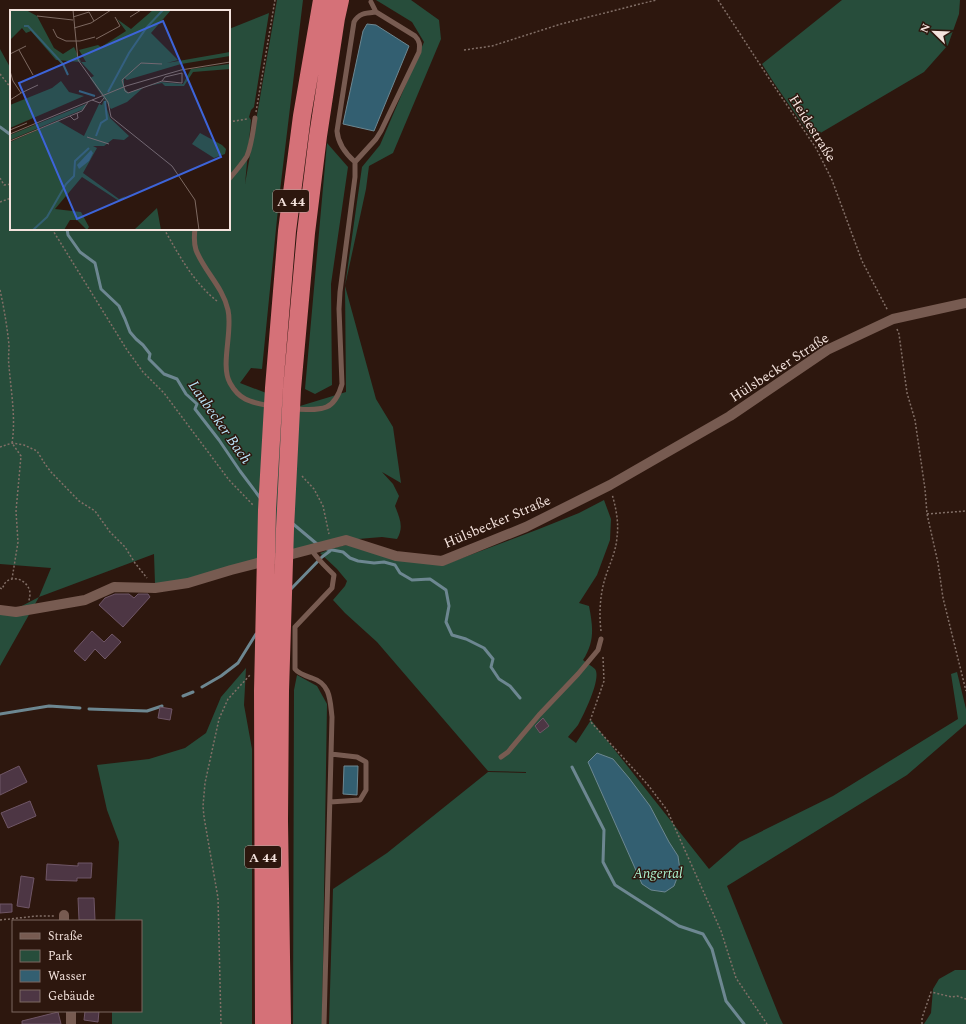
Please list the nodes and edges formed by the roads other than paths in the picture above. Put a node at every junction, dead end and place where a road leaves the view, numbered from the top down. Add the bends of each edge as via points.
1 (322, 0) edge
2 (340, 0) edge
3 (371, 2) dead end
4 (376, 12) junction
5 (255, 118) road end
6 (355, 162) junction
7 (230, 178) edge
8 (195, 230) edge
9 (966, 303) edge
10 (278, 408) dead end
11 (285, 408) dead end
12 (313, 552) junction
13 (0, 610) edge
14 (601, 639) road end
15 (271, 691) junction
16 (331, 754) junction
17 (500, 757) dead end
18 (330, 802) junction
19 (71, 1012) edge
20 (70, 1024) edge
21 (264, 1024) edge
22 (282, 1024) edge
23 (324, 1024) edge

1 - 15 highway, A 44 via 302,116 287,231 274,388 268,510
2 - 15 highway, A 44 via 318,136 306,233 292,389 285,544
3 - 4 lane
4 - 6 lane via 361,14 354,22 336,131 341,146
4 - 6 lane via 415,36 420,46 381,131
5 - 7 lane via 250,148 242,164
6 - 11 lane via 340,292 342,384 339,395 333,404 320,410
8 - 10 lane via 196,250 227,306 230,322 226,371 229,381 236,392 247,401
9 - 12 street, Hülsbecker Straße via 892,319 827,350 730,416 610,485 526,527 442,561 396,556 346,540
12 - 13 street, Hülsbecker Straße via 231,570 188,583 155,588 114,587 85,600 16,612
12 - 16 lane via 334,575 332,588 295,627 295,669 316,679 327,688 332,717
14 - 17 lane via 598,650 578,674 508,752
15 - 21 highway, A 44
15 - 22 highway, A 44 via 279,836
16 - 18 lane
16 - 18 lane via 357,757 366,762 366,790 360,800
18 - 23 lane
19 - 20 street

